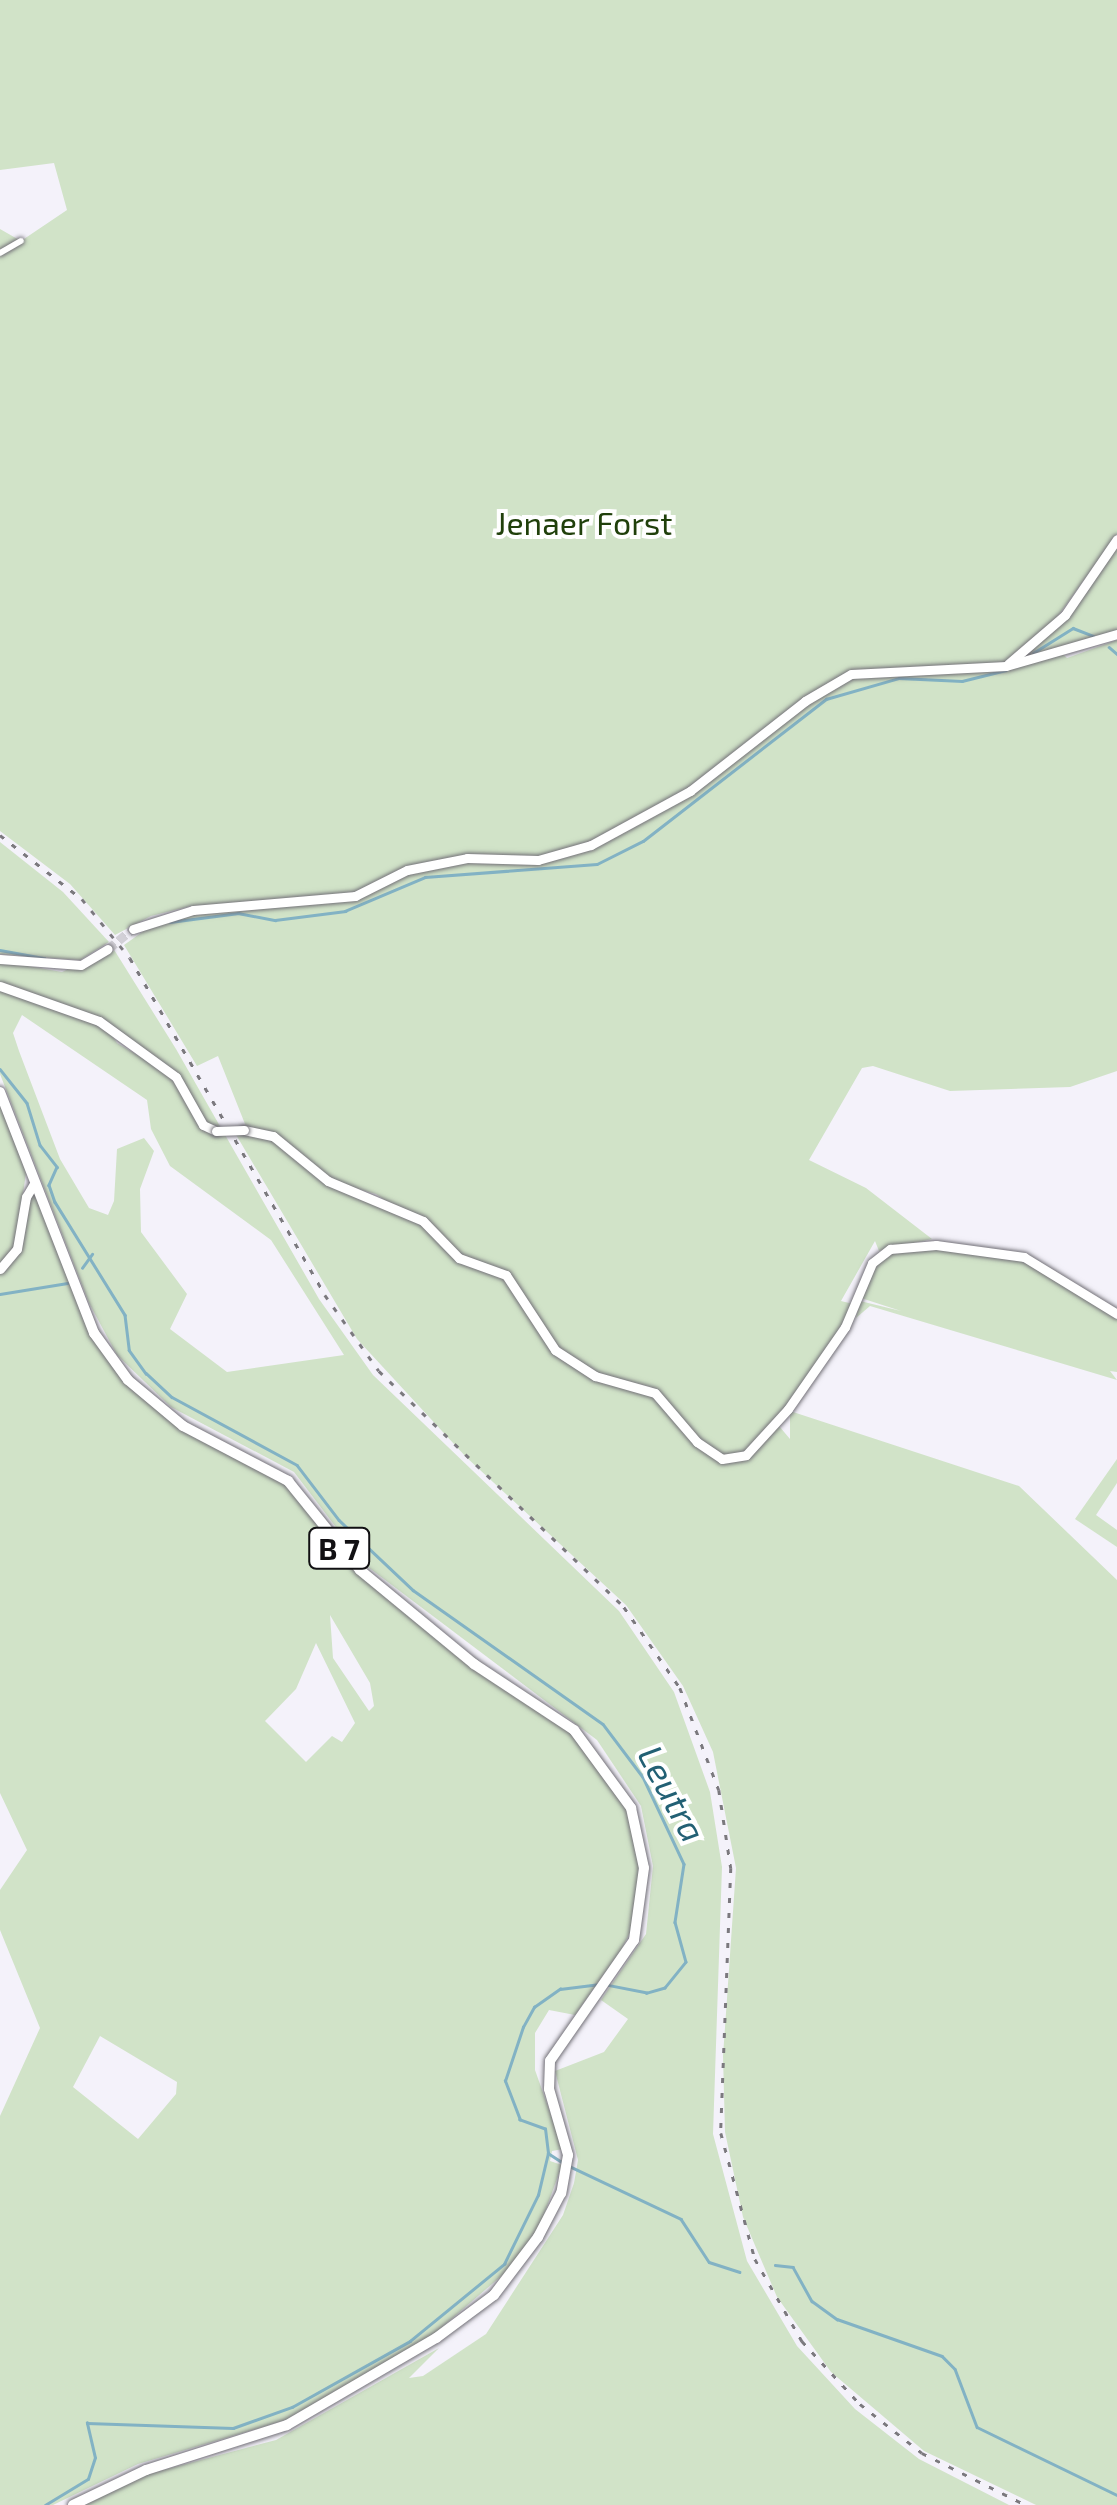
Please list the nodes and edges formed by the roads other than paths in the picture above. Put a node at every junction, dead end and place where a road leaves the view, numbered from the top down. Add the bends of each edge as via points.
1 (21, 241) dead end
2 (0, 253) edge
3 (1117, 539) edge
4 (1117, 634) edge
5 (1006, 666) junction
6 (133, 929) tunnel mouth
7 (108, 949) tunnel mouth
8 (0, 959) edge
9 (0, 986) edge
10 (0, 1092) edge
11 (36, 1182) junction
12 (0, 1270) edge
13 (1117, 1314) edge
14 (73, 2505) edge

1 - 2 street
3 - 5 street via 1065,615
4 - 5 street
5 - 6 street via 852,674 805,701 690,792 591,845 538,860 467,858 407,870 355,896 193,910
7 - 8 street via 82,964
9 - 13 street, bridge via 99,1021 176,1076 203,1125 273,1136 328,1181 416,1216 459,1258 506,1274 556,1350 595,1376 655,1393 697,1442 722,1459 746,1455 788,1409 845,1327 872,1262 890,1250 936,1245 1024,1257
10 - 11 main road, B 7
11 - 12 street via 26,1197 17,1249
11 - 14 main road, B 7 via 94,1333 128,1380 175,1420 288,1481 360,1570 474,1664 574,1730 605,1764 637,1823 644,1868 638,1930 548,2070 567,2167 553,2212 517,2268 455,2326 287,2425 146,2470

